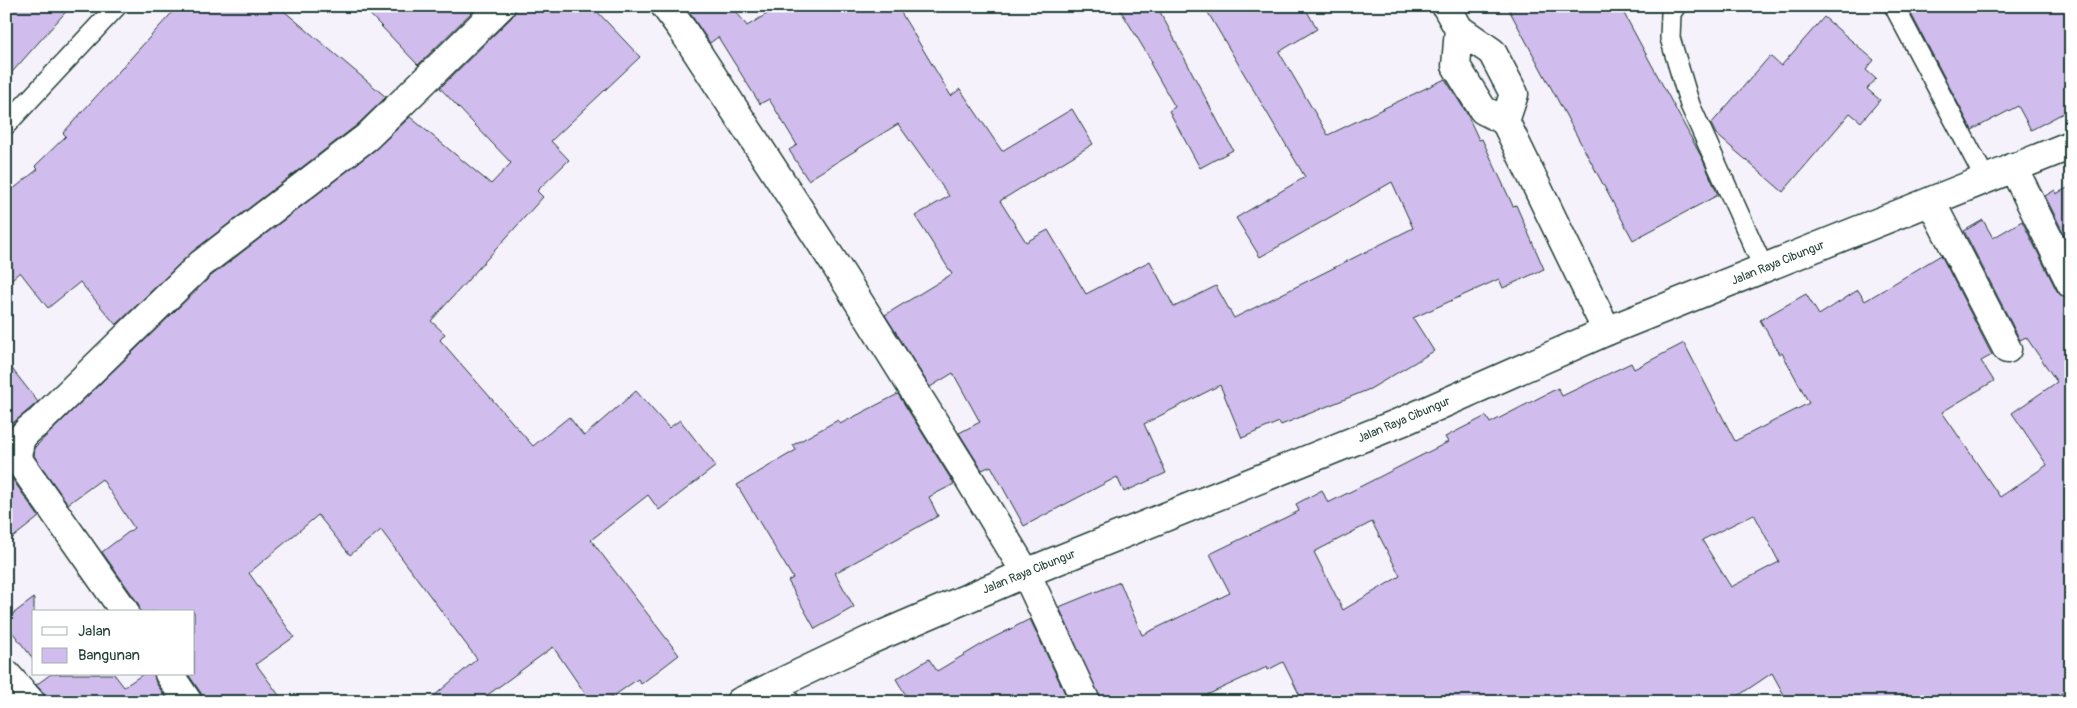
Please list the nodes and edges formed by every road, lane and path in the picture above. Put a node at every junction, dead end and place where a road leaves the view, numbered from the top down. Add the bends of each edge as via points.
1 (117, 6) edge
2 (501, 6) edge
3 (664, 6) edge
4 (1676, 6) edge
5 (1894, 6) edge
6 (1452, 18) edge
7 (1505, 120) junction
8 (6, 125) edge
9 (2071, 145) edge
10 (2013, 167) junction
11 (1986, 180) junction
12 (1932, 202) junction
13 (1764, 269) junction
14 (2071, 284) edge
15 (1607, 331) junction
16 (2007, 349) dead end
17 (1026, 573) junction
18 (124, 610) edge
19 (6, 674) edge
20 (170, 676) edge
21 (780, 693) edge
22 (30, 702) edge
23 (188, 702) edge
24 (740, 702) edge
25 (1086, 702) edge

1 - 8 lane
2 - 18 main road via 367,137 201,264 17,444 19,461
3 - 17 main road via 842,275
4 - 13 lane via 1671,13 1670,38 1690,106
5 - 11 lane
6 - 7 main road via 1456,66 1483,110
6 - 7 main road via 1492,52 1514,94
7 - 15 main road
9 - 10 main road, Jalan Raya Cibungur
10 - 11 main road, Jalan Raya Cibungur
10 - 14 main road
11 - 12 main road, Jalan Raya Cibungur
12 - 13 main road, Jalan Raya Cibungur
12 - 16 main road
13 - 15 main road, Jalan Raya Cibungur
15 - 17 main road, Jalan Raya Cibungur via 1406,420
17 - 21 main road, Jalan Raya Cibungur via 870,640
17 - 25 main road
19 - 22 main road
20 - 23 main road
21 - 24 main road, Jalan Raya Cibungur

